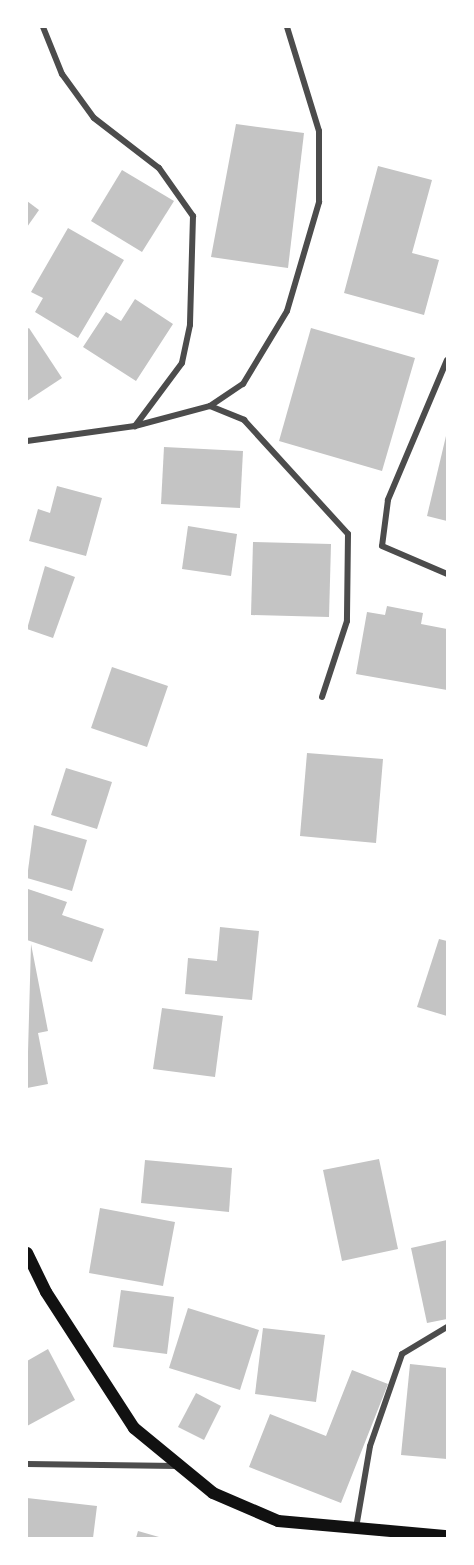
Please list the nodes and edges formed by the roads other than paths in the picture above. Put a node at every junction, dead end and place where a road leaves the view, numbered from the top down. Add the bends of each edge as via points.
1 (43, 27) edge
2 (287, 27) edge
3 (447, 360) edge
4 (210, 406) junction
5 (135, 426) junction
6 (27, 441) edge
7 (447, 574) edge
8 (322, 697) dead end
9 (27, 1253) edge
10 (447, 1327) edge
11 (27, 1464) edge
12 (177, 1466) junction
13 (356, 1529) junction
14 (447, 1536) edge

1 - 5 street via 62,74 94,118 159,168 193,216 190,325 182,363
2 - 4 street via 319,131 319,202 286,311 243,384
3 - 7 street via 388,500 382,546
4 - 5 street
4 - 8 street via 244,420 348,534 347,621
5 - 6 street
9 - 12 main road via 46,1292 134,1428
10 - 13 street via 402,1354 370,1446
11 - 12 street
12 - 13 main road via 213,1493 278,1521
13 - 14 main road

